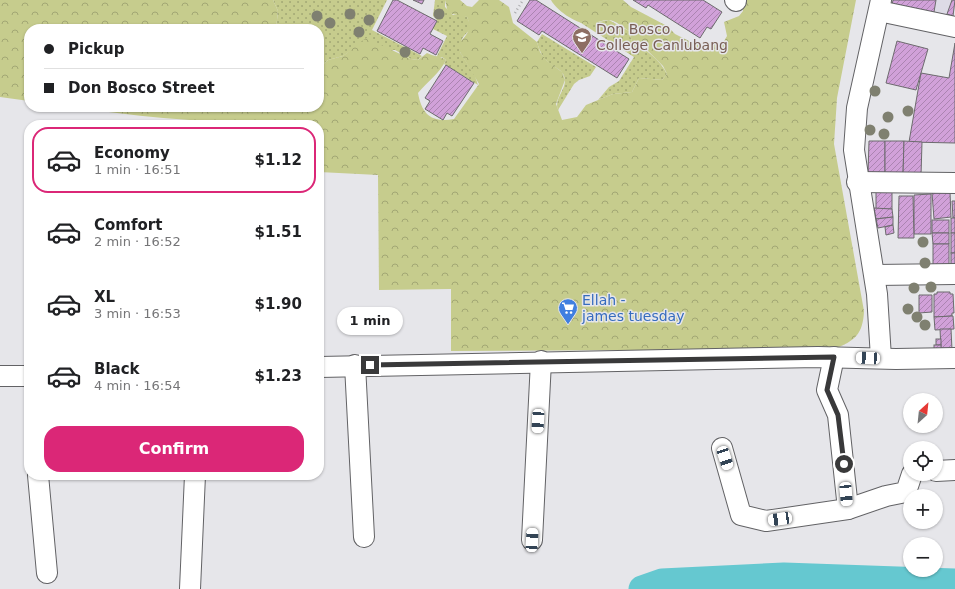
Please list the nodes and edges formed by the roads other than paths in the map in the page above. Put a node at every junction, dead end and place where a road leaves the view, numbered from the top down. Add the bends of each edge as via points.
1 (880, 5) edge
2 (955, 27) edge
3 (857, 182) junction
4 (955, 183) edge
5 (955, 274) edge
6 (875, 275) junction
7 (834, 357) junction
8 (881, 358) junction
9 (955, 358) edge
10 (541, 361) junction
11 (355, 365) junction
12 (324, 366) edge
13 (0, 376) edge
14 (24, 376) edge
15 (722, 448) dead end
16 (955, 470) edge
17 (943, 471) edge
18 (38, 480) edge
19 (195, 480) edge
20 (910, 481) edge
21 (848, 509) junction
22 (364, 537) dead end
23 (532, 540) dead end
24 (47, 573) dead end
25 (190, 589) edge

1 - 2 street
1 - 3 street via 857,108 854,150
3 - 4 street
3 - 6 street
5 - 6 street
6 - 8 street
7 - 8 street
7 - 10 street
7 - 21 street via 827,390 838,415
8 - 9 street
10 - 11 street
10 - 23 street
11 - 12 street
11 - 22 street
13 - 14 street
15 - 21 street via 741,515 766,521
16 - 17 street
18 - 24 street
19 - 25 street
20 - 21 street via 906,492

